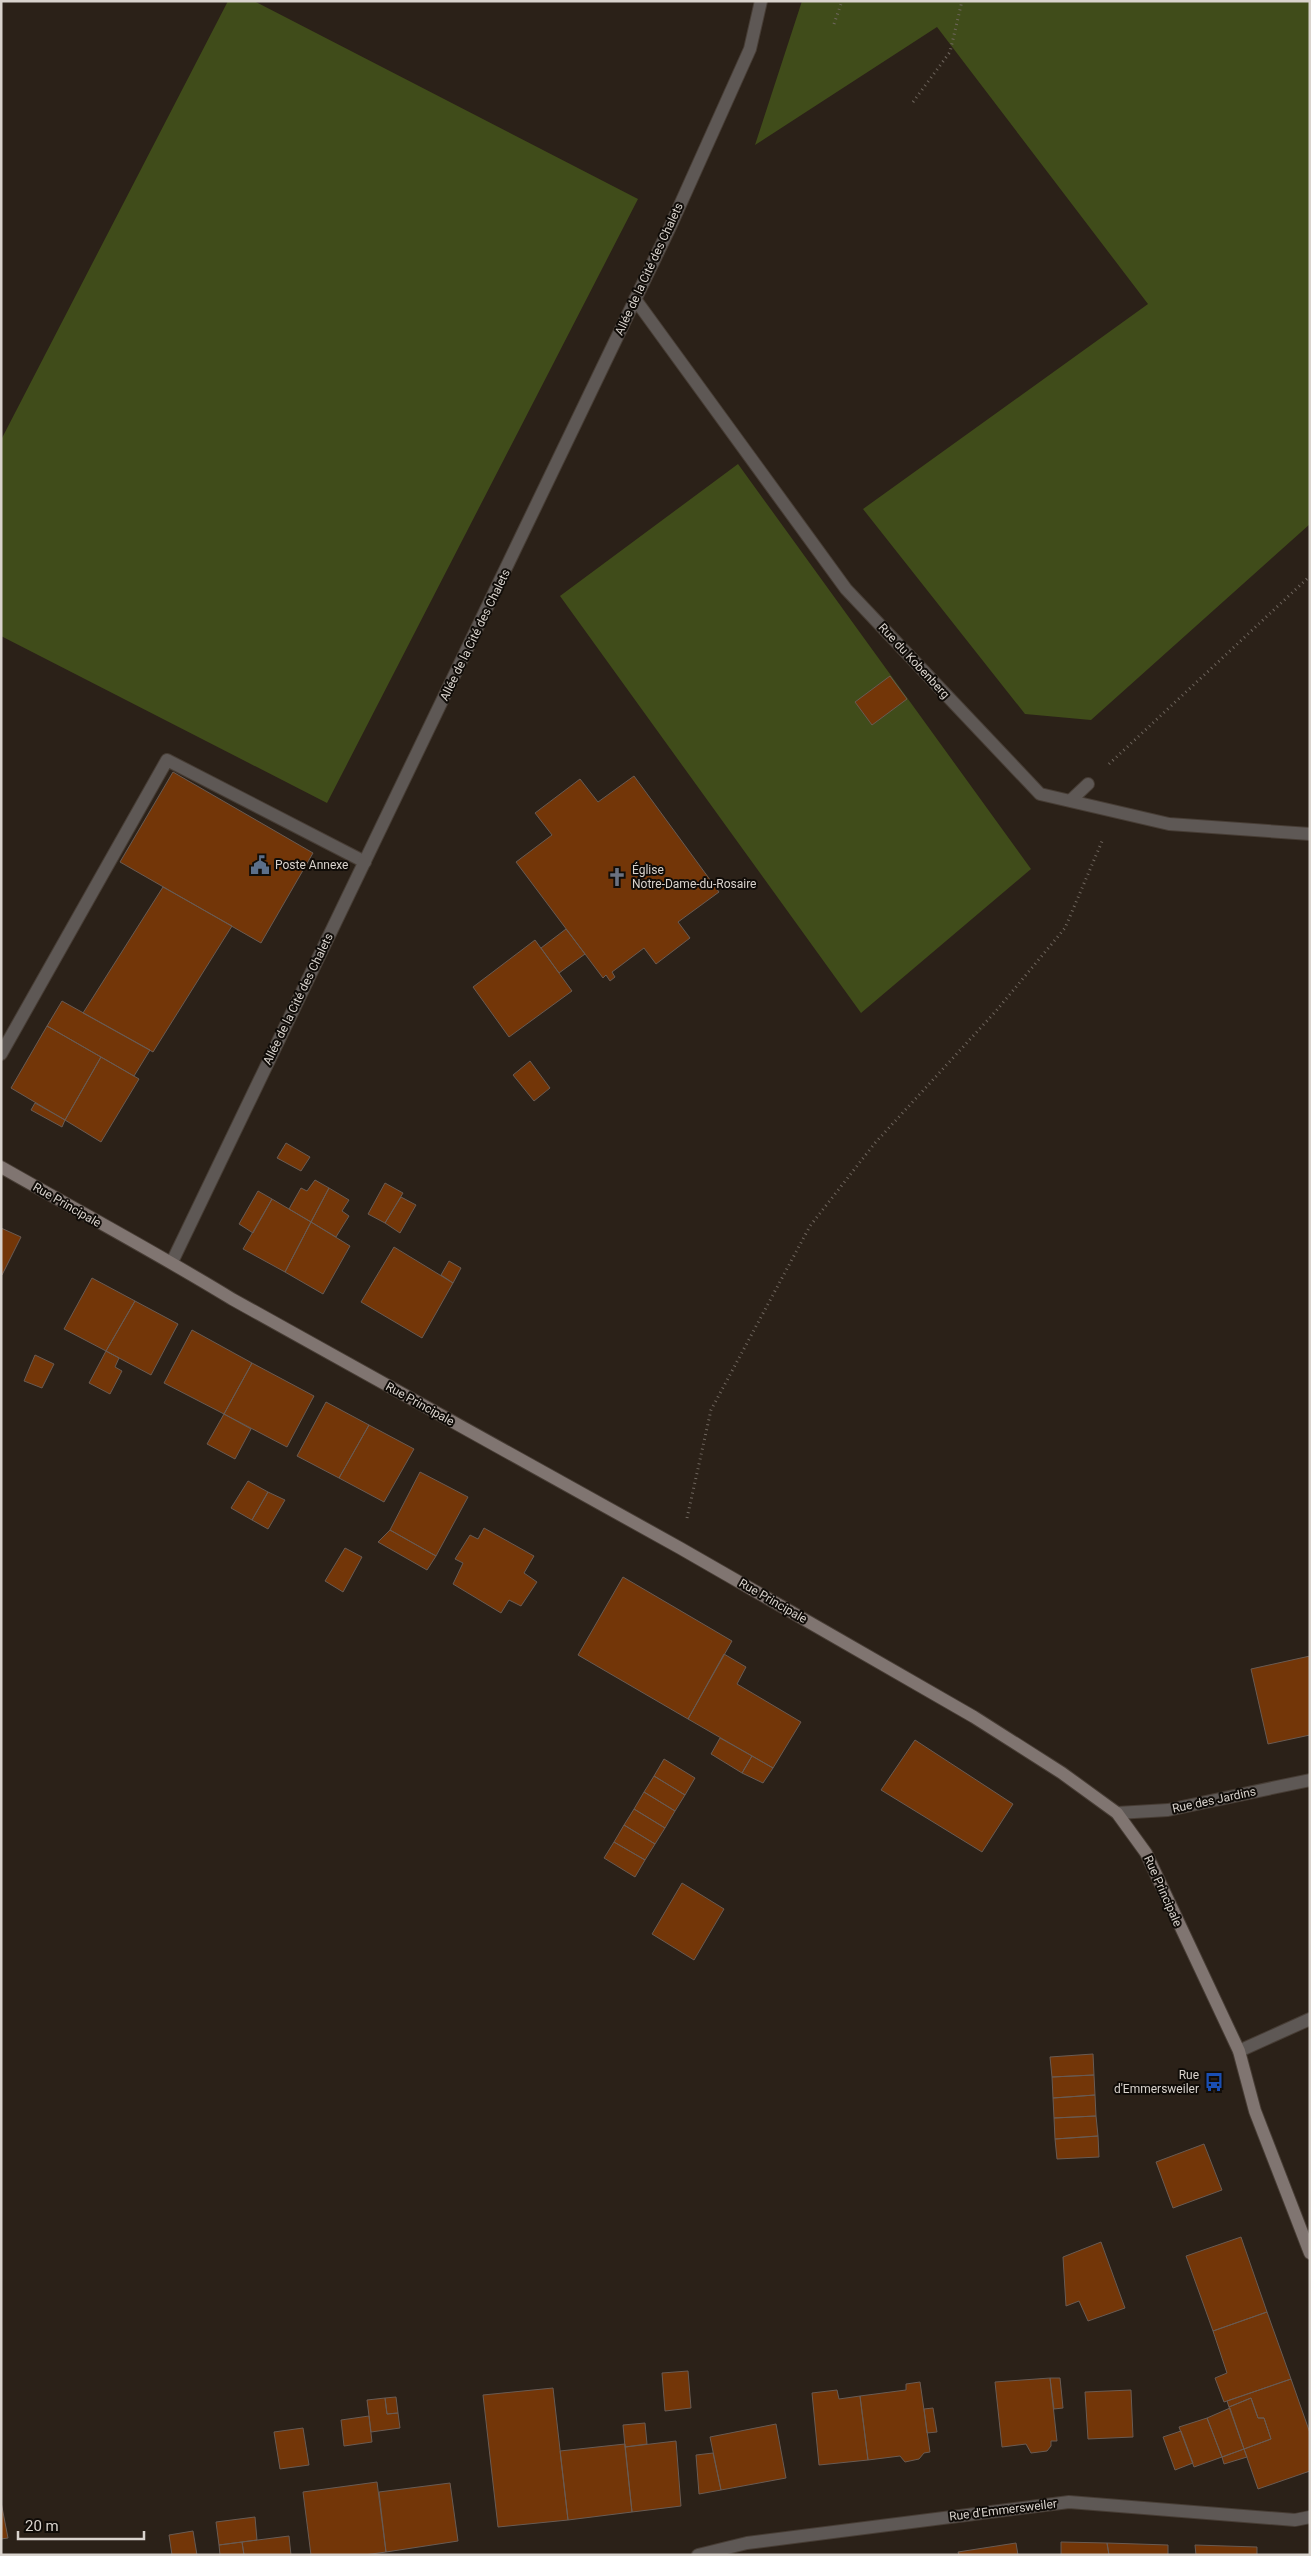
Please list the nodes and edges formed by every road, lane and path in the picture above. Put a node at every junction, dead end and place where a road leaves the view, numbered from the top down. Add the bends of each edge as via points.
1 (761, 1) edge
2 (842, 1) edge
3 (962, 1) edge
4 (834, 24) dead end
5 (913, 102) dead end
6 (636, 299) junction
7 (1310, 576) edge
8 (1088, 784) joint
9 (1070, 801) junction
10 (1115, 812) junction
11 (1310, 834) edge
12 (365, 862) junction
13 (1, 1054) edge
14 (1, 1167) edge
15 (172, 1262) junction
16 (680, 1548) junction
17 (1310, 1780) edge
18 (1117, 1813) junction
19 (1310, 2019) edge
20 (1239, 2051) junction
21 (1310, 2253) edge
22 (1310, 2516) edge
23 (698, 2555) edge

1 - 6 street, Allée de la Cité des Chalets via 750,49
2 - 4 path
3 - 5 path via 950,52
6 - 9 street, Rue du Kobenberg via 846,589 1040,794
6 - 12 street, Allée de la Cité des Chalets
7 - 8 path
8 - 9 street
9 - 10 street, Rue du Kobenberg
10 - 11 street, Rue du Kobenberg via 1169,824
10 - 16 path via 1065,928 996,1011 875,1143 810,1226 712,1410
12 - 13 street via 167,760
12 - 15 street, Allée de la Cité des Chalets
14 - 15 main road, Rue Principale
15 - 16 main road, Rue Principale via 241,1304
16 - 18 main road, Rue Principale via 974,1716
17 - 18 street, Rue des Jardins via 1168,1810
18 - 20 main road, Rue Principale via 1146,1853
19 - 20 street
20 - 21 main road, Rue Principale via 1255,2111
22 - 23 street, Rue d'Emmersweiler via 1295,2520 1069,2502 747,2543

